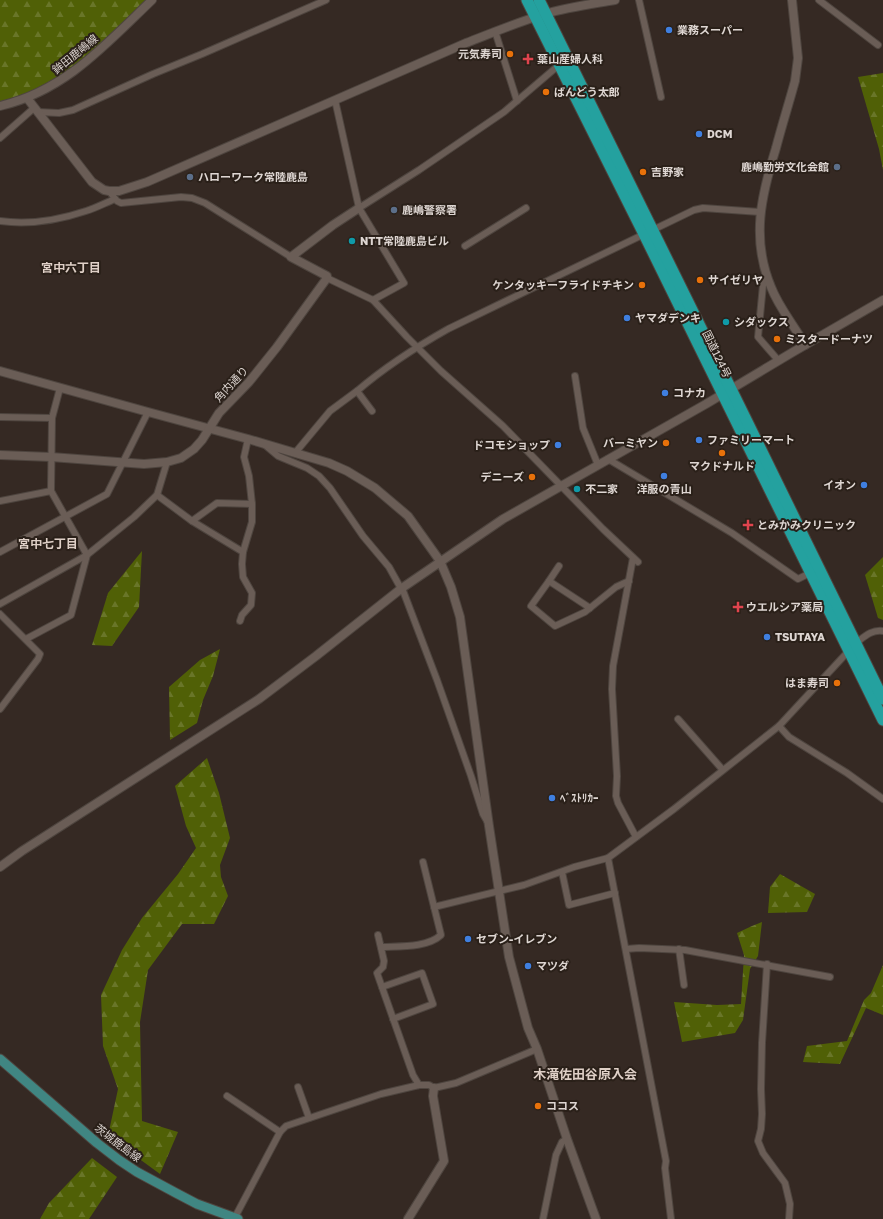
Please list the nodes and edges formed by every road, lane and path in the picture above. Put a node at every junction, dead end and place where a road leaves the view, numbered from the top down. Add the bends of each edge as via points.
1 (152, 0) edge
2 (326, 0) edge
3 (528, 0) edge
4 (539, 0) edge
5 (615, 0) edge
6 (639, 0) edge
7 (792, 0) edge
8 (818, 0) edge
9 (598, 1) edge
10 (541, 15) junction
11 (495, 31) junction
12 (878, 45) dead end
13 (560, 65) junction
14 (661, 97) dead end
15 (27, 98) junction
16 (335, 100) junction
17 (517, 101) junction
18 (0, 106) edge
19 (36, 110) junction
20 (0, 138) edge
21 (109, 191) junction
22 (115, 199) junction
23 (359, 208) junction
24 (526, 208) dead end
25 (760, 212) junction
26 (0, 221) edge
27 (648, 232) junction
28 (465, 246) dead end
29 (291, 257) junction
30 (766, 276) junction
31 (328, 278) junction
32 (373, 300) junction
33 (883, 300) edge
34 (805, 345) junction
35 (417, 347) junction
36 (778, 360) junction
37 (0, 371) edge
38 (575, 376) dead end
39 (60, 388) junction
40 (357, 391) junction
41 (727, 391) junction
42 (372, 411) dead end
43 (148, 412) junction
44 (0, 417) edge
45 (52, 418) junction
46 (209, 429) junction
47 (248, 439) junction
48 (262, 443) junction
49 (295, 453) junction
50 (0, 455) edge
51 (51, 457) junction
52 (608, 459) junction
53 (122, 462) junction
54 (167, 462) junction
55 (598, 465) junction
56 (561, 486) junction
57 (51, 491) junction
58 (157, 495) junction
59 (0, 501) edge
60 (252, 504) junction
61 (66, 516) junction
62 (192, 521) junction
63 (0, 552) edge
64 (243, 552) junction
65 (87, 555) junction
66 (440, 561) junction
67 (559, 566) dead end
68 (815, 570) junction
69 (549, 581) junction
70 (629, 581) junction
71 (402, 588) junction
72 (0, 604) edge
73 (590, 608) junction
74 (0, 614) edge
75 (240, 621) dead end
76 (883, 631) edge
77 (26, 639) junction
78 (852, 646) junction
79 (883, 699) edge
80 (0, 709) edge
81 (678, 719) dead end
82 (883, 720) edge
83 (778, 726) junction
84 (722, 769) junction
85 (883, 799) edge
86 (489, 826) junction
87 (636, 837) junction
88 (608, 858) junction
89 (423, 862) dead end
90 (0, 868) edge
91 (562, 872) junction
92 (499, 892) junction
93 (615, 893) junction
94 (434, 907) junction
95 (378, 935) dead end
96 (381, 947) junction
97 (626, 949) junction
98 (679, 949) junction
99 (767, 964) junction
100 (830, 977) dead end
101 (684, 985) dead end
102 (382, 986) junction
103 (394, 1019) junction
104 (536, 1049) junction
105 (0, 1060) edge
106 (419, 1084) junction
107 (298, 1087) dead end
108 (434, 1088) junction
109 (227, 1096) dead end
110 (309, 1118) junction
111 (280, 1132) junction
112 (567, 1139) junction
113 (235, 1219) edge
114 (408, 1219) edge
115 (543, 1219) edge
116 (596, 1219) edge
117 (671, 1219) edge
118 (789, 1219) edge

1 - 15 street, 鉾田鹿嶋線 via 94,56 62,80
2 - 19 street via 73,110 59,113
3 - 10 highway, 国道124号
4 - 10 highway, 国道124号
5 - 9 street
6 - 14 street
7 - 25 street via 798,58 795,80
8 - 12 street
9 - 10 street
10 - 11 street
10 - 13 highway, 国道124号
10 - 27 highway, 国道124号
11 - 16 street
11 - 17 street
13 - 17 street
13 - 27 highway, 国道124号
15 - 18 street, 鉾田鹿嶋線
15 - 19 street
16 - 21 street via 147,182 119,191
16 - 23 street
17 - 23 street
19 - 20 street
19 - 21 street via 92,182
21 - 22 street
22 - 26 street via 62,218 36,222
22 - 29 street via 121,203 192,198 205,203
23 - 29 street
23 - 32 street via 404,283
24 - 28 street
25 - 27 street via 703,208
25 - 30 street via 761,254
27 - 35 street via 448,329
27 - 41 highway, 国道124号
29 - 31 street
30 - 34 street via 776,298
30 - 36 street via 758,337
31 - 32 street
31 - 46 street, 角内通り via 277,347 249,382 219,413
32 - 35 street
33 - 34 street
34 - 36 street
35 - 40 street
35 - 56 street via 503,426
36 - 41 street
37 - 39 street
38 - 55 street via 583,428
39 - 43 street
39 - 45 street
40 - 42 street
40 - 49 street via 330,411
41 - 52 street
41 - 68 highway, 国道124号
43 - 46 street
43 - 53 street
44 - 45 street
45 - 51 street
46 - 47 street
46 - 54 street, 角内通り via 194,449 181,458
47 - 48 street
47 - 60 street via 244,457
48 - 49 street
48 - 71 street via 278,456 319,476 389,567
49 - 66 street via 329,463 375,488 408,516
50 - 51 street, 角内通り
51 - 53 street, 角内通り
51 - 57 street
52 - 55 street
52 - 68 street via 732,533 798,579
53 - 54 street, 角内通り
53 - 61 street via 107,494
54 - 58 street
55 - 56 street
56 - 66 street via 503,519
56 - 70 street via 636,560
57 - 59 street
57 - 61 street
58 - 62 street
58 - 65 street via 134,518
60 - 62 street via 217,503
60 - 64 street via 252,522
61 - 63 street
61 - 65 street
62 - 64 street
64 - 75 street via 243,577 252,593 250,605
65 - 72 street
65 - 77 street via 72,615
66 - 71 street
66 - 86 street via 460,617
67 - 69 street
68 - 78 highway, 国道124号
69 - 73 street
69 - 73 street via 531,606 555,626
70 - 73 street via 616,587
70 - 87 street via 613,666 612,689 616,796
71 - 86 street
71 - 90 street via 259,698 22,851
74 - 77 street
76 - 78 street via 872,632
77 - 80 street via 40,654
78 - 79 highway, 国道124号
78 - 82 highway, 国道124号
78 - 83 street
81 - 84 street
83 - 84 street
83 - 85 street via 789,737
84 - 87 street
86 - 92 street
87 - 88 street
88 - 91 street
88 - 93 street
89 - 94 street
91 - 92 street
91 - 93 street via 568,904
92 - 94 street
92 - 104 street via 509,957
93 - 97 street
94 - 96 street via 441,935 437,939 418,945
95 - 96 street
96 - 102 street via 384,961 383,967 377,973
97 - 98 street
97 - 117 street via 666,1161
98 - 99 street
98 - 101 street
99 - 100 street
99 - 118 street via 762,1043 762,1114 758,1141 763,1153 785,1183 790,1204
102 - 103 street
102 - 103 street via 422,973 433,1004
103 - 106 street via 413,1075
104 - 108 street via 456,1083
104 - 112 street
105 - 113 main road, 茨城鹿島線 via 119,1160 176,1194
106 - 108 street
106 - 110 street
107 - 110 street
108 - 114 street via 433,1096 444,1161
109 - 111 street
110 - 111 street via 286,1126
111 - 113 street
112 - 115 street via 562,1142 556,1155
112 - 116 street

